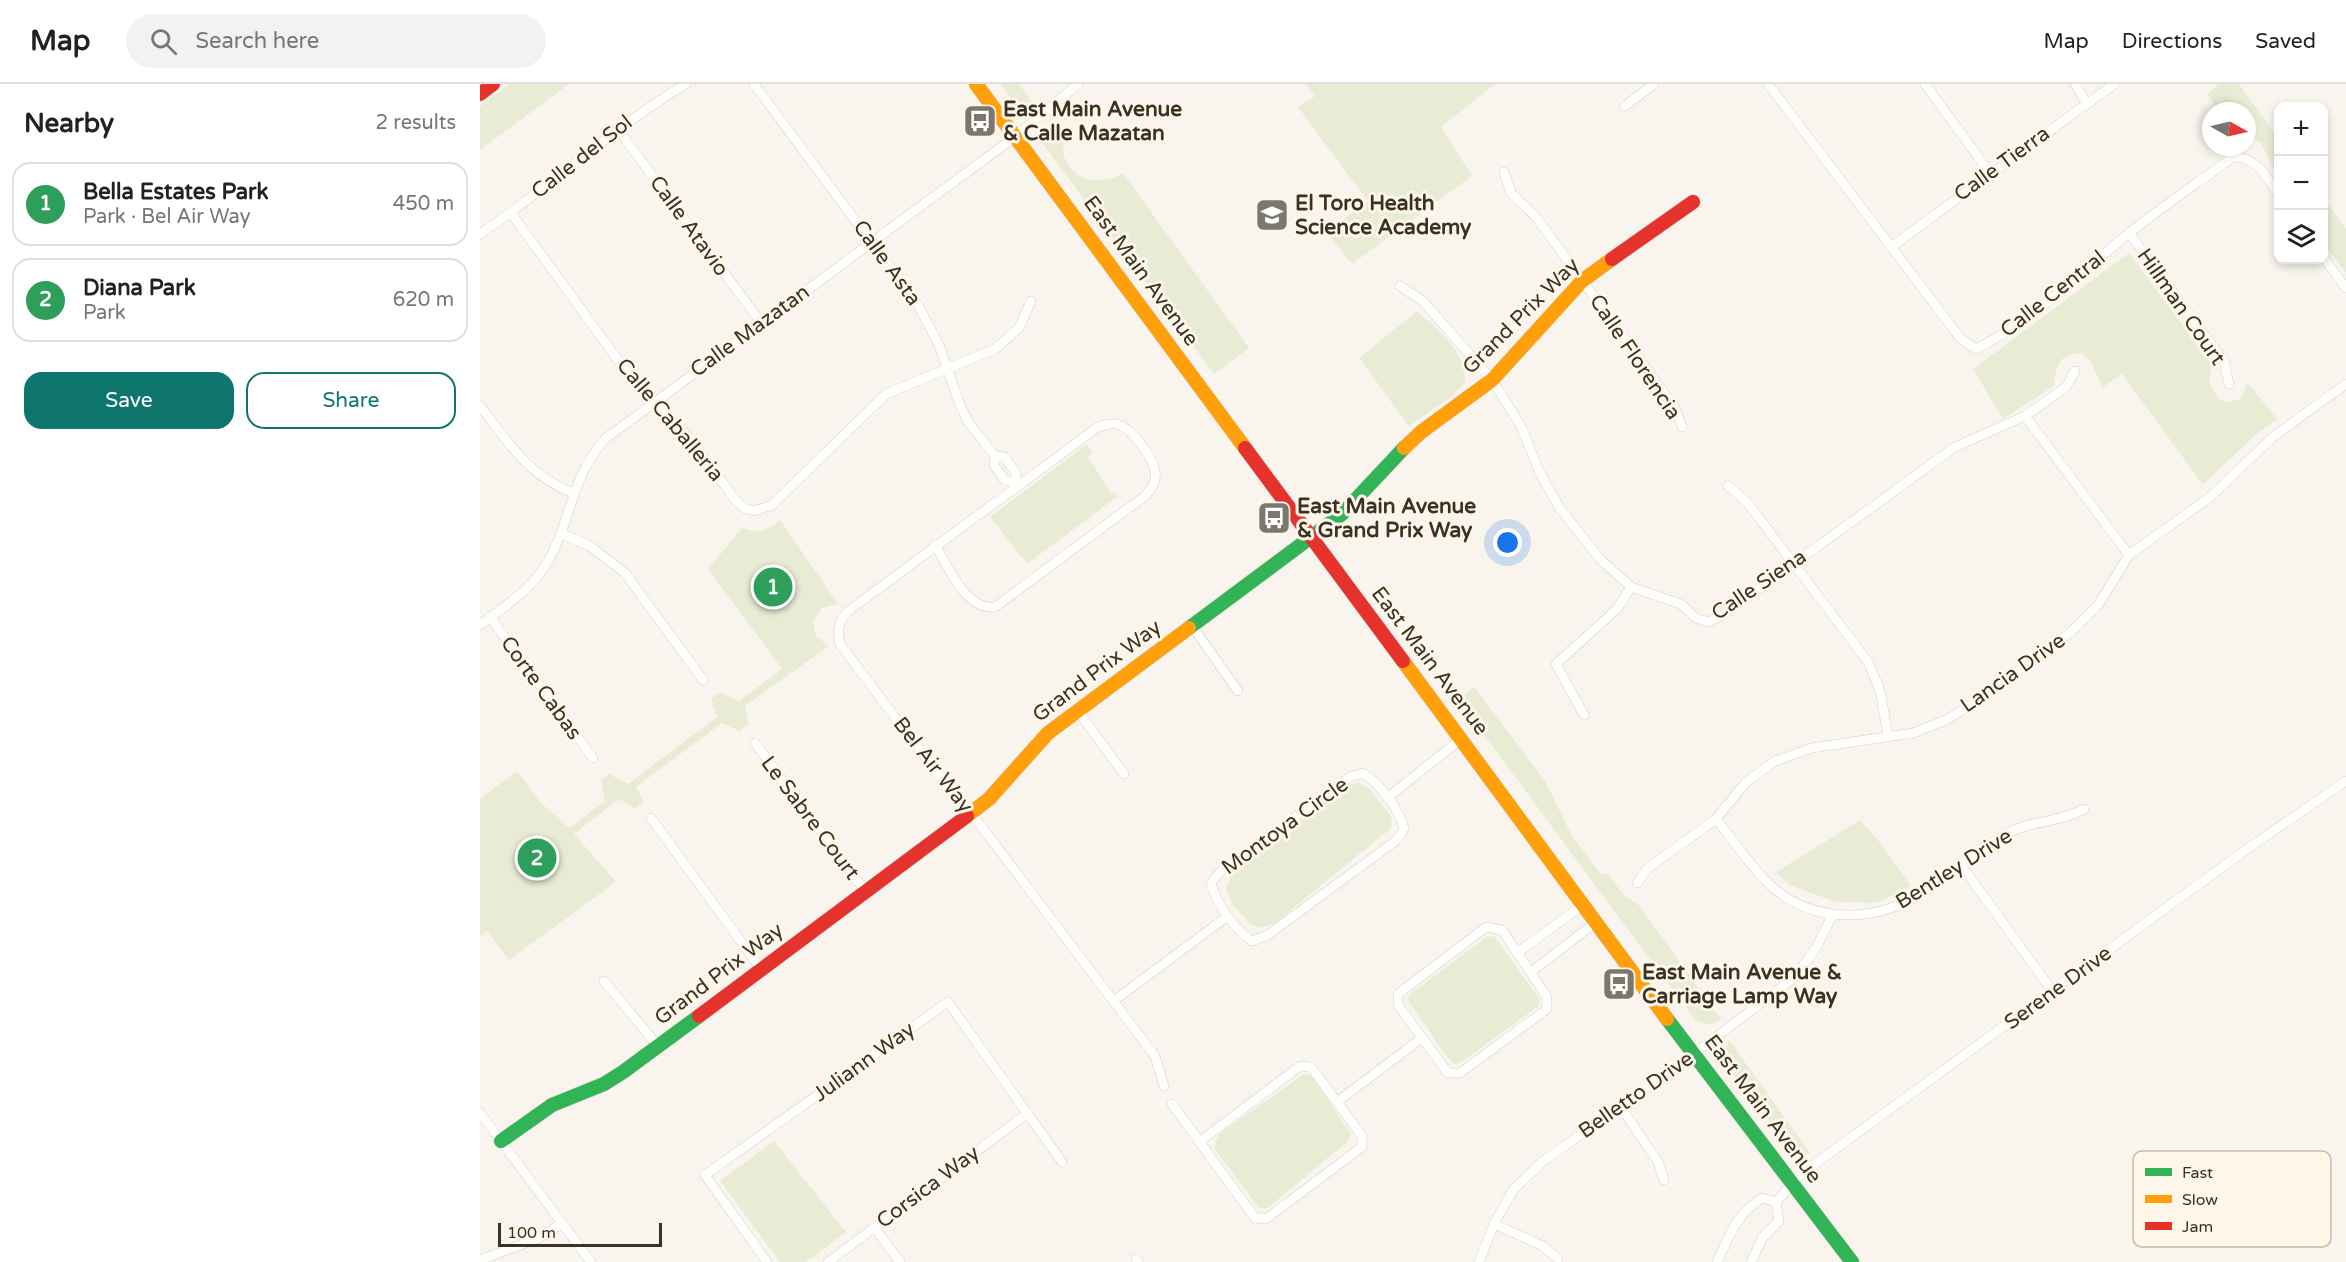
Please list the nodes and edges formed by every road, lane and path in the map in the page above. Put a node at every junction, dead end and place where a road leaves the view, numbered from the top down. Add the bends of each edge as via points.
1 (493, 84) edge
2 (686, 84) edge
3 (754, 84) edge
4 (976, 84) edge
5 (1078, 84) edge
6 (1654, 84) edge
7 (1768, 84) edge
8 (1925, 84) edge
9 (2075, 84) edge
10 (2114, 84) edge
11 (480, 94) edge
12 (2086, 102) junction
13 (1625, 106) dead end
14 (617, 128) junction
15 (1016, 136) junction
16 (1504, 172) dead end
17 (1990, 173) junction
18 (2274, 188) edge
19 (1693, 202) dead end
20 (510, 213) junction
21 (2129, 233) junction
22 (480, 234) edge
23 (872, 242) junction
24 (1891, 247) junction
25 (2328, 263) edge
26 (1582, 281) junction
27 (1400, 286) dead end
28 (2346, 288) edge
29 (1031, 301) dead end
30 (762, 324) junction
31 (947, 370) junction
32 (2075, 371) dead end
33 (1492, 380) junction
34 (2229, 384) dead end
35 (2346, 384) edge
36 (655, 400) junction
37 (480, 406) edge
38 (2025, 416) junction
39 (1682, 427) dead end
40 (1018, 485) junction
41 (1728, 486) dead end
42 (573, 493) junction
43 (560, 532) junction
44 (1311, 537) junction
45 (935, 545) junction
46 (2129, 555) junction
47 (1793, 563) junction
48 (1632, 587) junction
49 (490, 617) junction
50 (480, 625) edge
51 (1192, 626) junction
52 (703, 680) dead end
53 (1238, 691) dead end
54 (1078, 711) junction
55 (1584, 715) dead end
56 (1888, 736) junction
57 (1462, 738) junction
58 (755, 743) dead end
59 (593, 758) dead end
60 (1124, 774) dead end
61 (2346, 781) edge
62 (1387, 798) junction
63 (2084, 809) dead end
64 (970, 814) junction
65 (651, 818) dead end
66 (1716, 819) junction
67 (1961, 865) junction
68 (1637, 883) dead end
69 (866, 892) junction
70 (1584, 904) junction
71 (1833, 915) junction
72 (1228, 916) junction
73 (1596, 922) junction
74 (1517, 953) junction
75 (761, 969) junction
76 (1531, 972) junction
77 (604, 981) dead end
78 (2053, 992) junction
79 (1115, 1000) junction
80 (1422, 1038) junction
81 (658, 1046) junction
82 (1695, 1053) junction
83 (1164, 1086) dead end
84 (1337, 1102) junction
85 (1172, 1104) dead end
86 (1620, 1106) junction
87 (480, 1113) edge
88 (1028, 1113) junction
89 (501, 1141) junction
90 (1198, 1142) junction
91 (1062, 1162) dead end
92 (1664, 1180) dead end
93 (1792, 1184) junction
94 (1776, 1203) junction
95 (561, 1222) junction
96 (1494, 1224) junction
97 (874, 1227) junction
98 (1558, 1259) dead end
99 (480, 1260) edge
100 (765, 1261) edge
101 (591, 1262) edge
102 (828, 1262) edge
103 (900, 1262) edge
104 (1479, 1262) edge
105 (1717, 1262) edge
106 (1751, 1262) edge
107 (1852, 1262) edge

1 - 11 street
2 - 14 street, Calle del Sol
3 - 23 street, Calle Asta
4 - 15 street, East Main Avenue
5 - 15 street, Calle Mazatan
6 - 13 street
7 - 24 street, Calle Central
8 - 17 street
9 - 12 street
10 - 12 street, Calle Tierra
12 - 17 street, Calle Tierra
14 - 20 street, Calle del Sol
14 - 30 street, Calle Atavio
15 - 23 street, Calle Mazatan
15 - 44 street, East Main Avenue
16 - 26 street, Calle Florencia via 1511,193 1536,217
17 - 24 street, Calle Tierra
18 - 21 street, Calle Central via 2258,165 2246,157 2234,157
19 - 26 street, Grand Prix Way
20 - 22 street, Calle del Sol
20 - 36 street, Calle Caballeria via 626,371
21 - 24 street, Calle Central via 2060,295 1976,349 1961,339
21 - 34 street, Hillman Court via 2224,362
23 - 30 street, Calle Mazatan
23 - 31 street, Calle Asta via 918,305
25 - 28 street
26 - 33 street, Grand Prix Way
26 - 39 street, Calle Florencia via 1675,408
27 - 33 street, Calle Siena via 1423,301
29 - 31 street via 1019,328 995,349
30 - 36 street, Calle Mazatan
31 - 36 street, Calle Caballeria via 886,394 784,496 762,510 744,508 737,502 689,437
31 - 40 street, Calle Asta via 969,423 995,456 1004,457 1015,471
32 - 38 street, Calle Siena via 2066,387
33 - 44 street, Grand Prix Way via 1421,432 1342,514
33 - 48 street, Calle Siena via 1521,426 1559,507 1600,559
35 - 46 street, Lancia Drive via 2273,437 2209,498
36 - 42 street, Calle Mazatan via 605,439 590,456
37 - 42 street via 535,473
38 - 46 street
38 - 47 street, Calle Siena via 1955,447
40 - 45 street, Bel Air Way
40 - 45 street, Bel Air Way via 1106,424 1116,424 1131,432 1155,471 1152,489 1145,496 995,607 985,609 971,600
41 - 47 street via 1747,501
42 - 43 street, Calle Mazatan
43 - 49 street, Calle Mazatan via 548,562 531,585
43 - 52 street via 590,546 625,573
44 - 51 street, Grand Prix Way
44 - 57 street, East Main Avenue
45 - 64 street, Bel Air Way via 848,611 841,619 838,635 840,644
46 - 56 street, Lancia Drive via 2098,605 2071,632 1946,720 1913,733
47 - 48 street, Calle Siena via 1708,622 1696,618 1682,604
47 - 56 street via 1868,662 1880,690
48 - 55 street via 1617,609 1556,664
49 - 50 street, Calle Mazatan
49 - 59 street, Corte Cabas
51 - 53 street
51 - 54 street, Grand Prix Way
54 - 60 street
54 - 64 street, Grand Prix Way via 1037,743 989,799
56 - 66 street, Lancia Drive via 1812,748 1775,760 1746,782
57 - 62 street
57 - 70 street, East Main Avenue
58 - 69 street, Le Sabre Court
61 - 78 street, Serene Drive
62 - 72 street, Montoya Circle via 1401,816 1404,828 1398,840 1268,935 1252,941
62 - 72 street, Montoya Circle via 1375,781 1363,773 1350,777 1220,872 1211,883 1215,898
63 - 67 street, Bentley Drive via 2068,818 2021,827
64 - 69 street, Grand Prix Way
64 - 79 street, Bel Air Way
65 - 75 street
66 - 68 street, Lancia Drive via 1647,868
66 - 71 street, Bentley Drive via 1766,882 1809,909
67 - 71 street, Bentley Drive via 1913,898 1884,911
67 - 78 street
69 - 75 street, Grand Prix Way
70 - 73 street, East Main Avenue
70 - 74 street
71 - 82 street, Belletto Drive via 1795,977
72 - 79 street
73 - 76 street
73 - 82 street, East Main Avenue
74 - 76 street
74 - 80 street via 1502,930 1486,927 1398,994 1398,1005
75 - 81 street, Grand Prix Way
76 - 80 street via 1547,997 1547,1009 1460,1073 1448,1073
77 - 81 street
78 - 93 street, Serene Drive
79 - 83 street, Bel Air Way via 1155,1056
80 - 84 street
81 - 89 street, Grand Prix Way via 604,1084 552,1105
82 - 86 street, Belletto Drive
82 - 93 street, East Main Avenue
84 - 90 street via 1311,1066 1300,1066
84 - 90 street via 1362,1136 1362,1147 1266,1219 1255,1218
85 - 90 street
86 - 92 street via 1658,1162
86 - 96 street, Belletto Drive via 1542,1162 1513,1190
87 - 89 street
88 - 91 street, Juliann Way
88 - 97 street, Corsica Way
88 - 100 street, Juliann Way via 948,1002 705,1175
89 - 95 street
93 - 94 street, Serene Drive
93 - 107 street, East Main Avenue
94 - 105 street via 1762,1198 1749,1207 1737,1220
94 - 106 street, Serene Drive via 1779,1221 1763,1237
95 - 99 street via 539,1238
95 - 101 street
96 - 98 street via 1543,1246
96 - 104 street, Belletto Drive
97 - 102 street, Corsica Way
97 - 103 street

